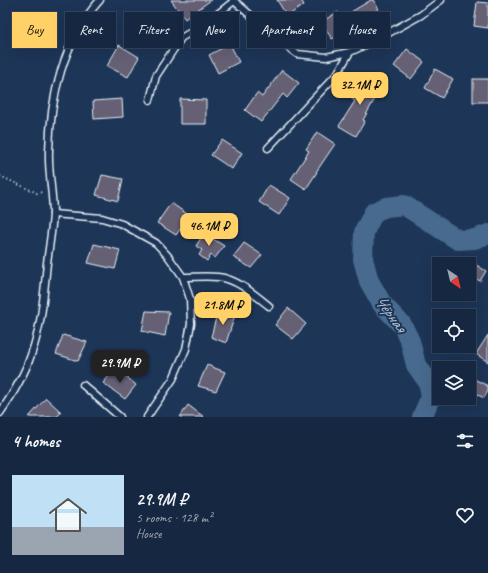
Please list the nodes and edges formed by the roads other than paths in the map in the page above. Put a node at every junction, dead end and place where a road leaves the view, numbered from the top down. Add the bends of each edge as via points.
1 (100, 0) edge
2 (234, 0) edge
3 (441, 0) edge
4 (350, 52) junction
5 (150, 100) dead end
6 (268, 148) dead end
7 (53, 214) junction
8 (183, 277) junction
9 (269, 306) dead end
10 (82, 386) dead end
11 (0, 413) edge
12 (120, 417) edge
13 (147, 417) edge

1 - 7 lane via 80,27 60,70 51,114 49,152
2 - 4 lane via 298,54 326,57
2 - 5 lane via 206,23 180,38 156,76
3 - 4 lane via 422,15
4 - 6 lane via 337,74
7 - 8 lane via 102,218 122,224 156,243
7 - 11 lane via 42,311 31,355 10,399
8 - 9 lane via 218,277 232,281
8 - 13 lane via 190,299 191,324 186,349 173,379
10 - 12 lane

